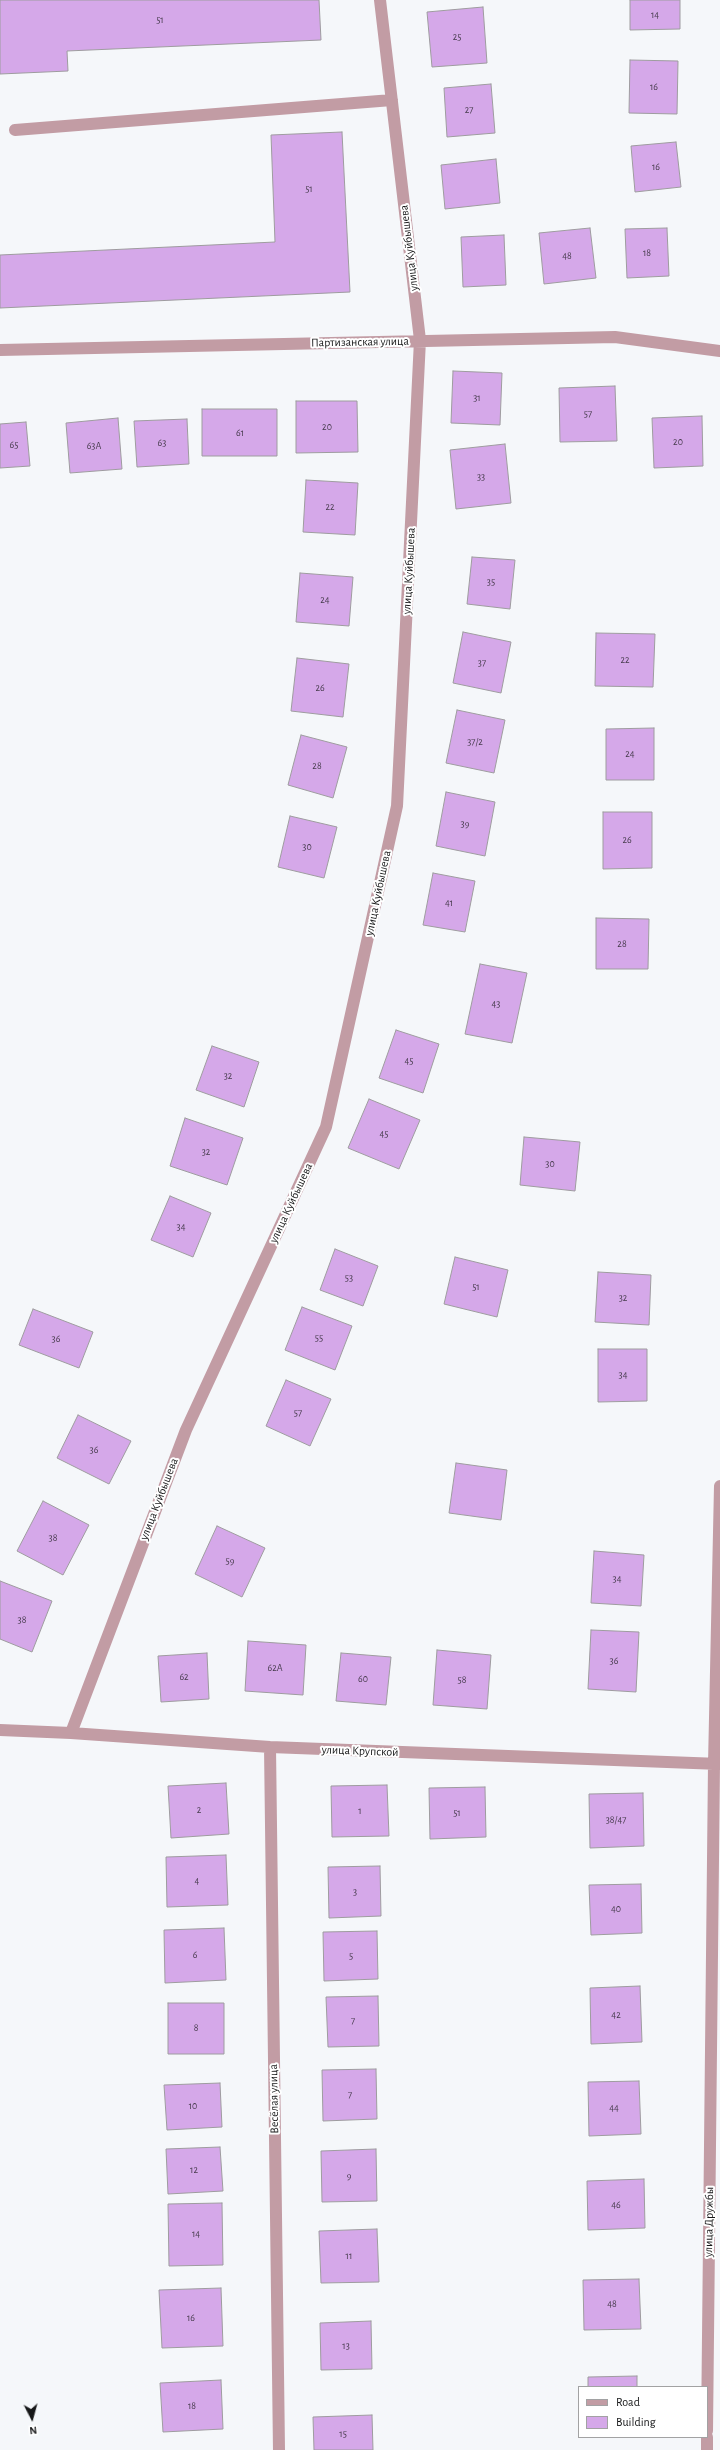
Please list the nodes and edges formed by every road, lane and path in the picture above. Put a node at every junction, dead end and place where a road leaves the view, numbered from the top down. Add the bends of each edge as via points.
1 (380, 0) edge
2 (392, 100) junction
3 (15, 130) dead end
4 (420, 340) junction
5 (0, 350) edge
6 (720, 351) edge
7 (720, 1486) edge
8 (0, 1730) edge
9 (70, 1733) junction
10 (270, 1747) junction
11 (717, 1764) edge
12 (708, 2386) edge
13 (707, 2438) edge
14 (278, 2450) edge
15 (707, 2450) edge

1 - 2 street, улица Куйбышева
2 - 3 street
2 - 4 street, улица Куйбышева
4 - 5 street, Партизанская улица
4 - 6 street, Партизанская улица via 615,337
4 - 9 street, улица Куйбышева via 397,806 326,1127 186,1430
7 - 11 street, улица Дружбы
8 - 9 street, улица Крупской
9 - 10 street, улица Крупской
10 - 11 street, улица Крупской
10 - 14 street, Весёлая улица
11 - 12 street, улица Дружбы
13 - 15 street

